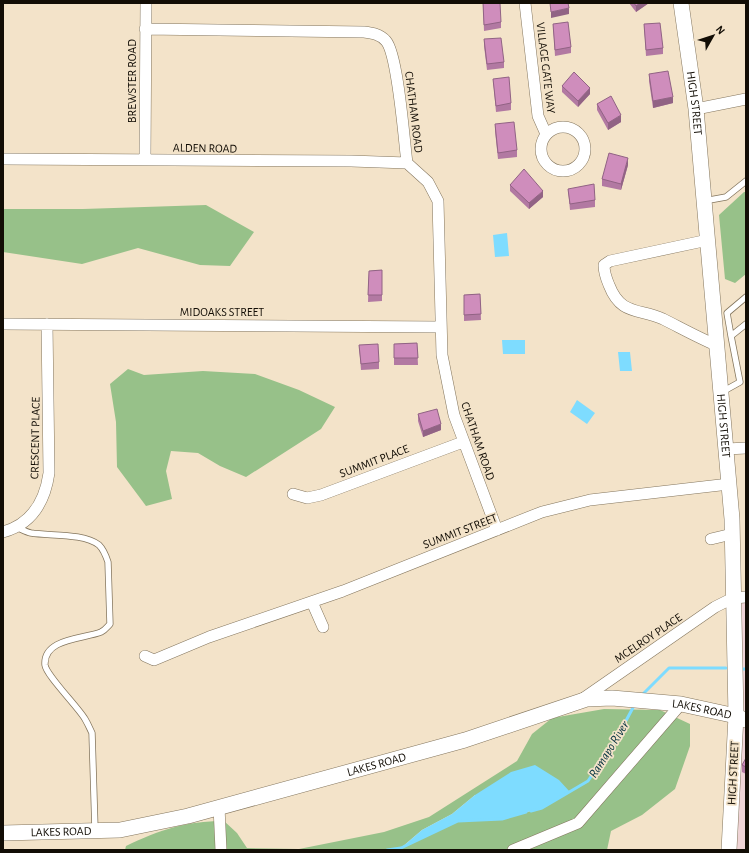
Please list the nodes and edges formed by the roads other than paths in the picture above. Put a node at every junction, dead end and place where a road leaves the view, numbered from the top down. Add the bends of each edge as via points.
1 (146, 3) edge
2 (525, 3) edge
3 (681, 3) edge
4 (146, 29) junction
5 (746, 99) edge
6 (696, 109) junction
7 (546, 134) junction
8 (3, 159) edge
9 (145, 160) junction
10 (407, 163) junction
11 (746, 181) edge
12 (704, 201) junction
13 (708, 240) junction
14 (746, 297) edge
15 (3, 324) edge
16 (47, 324) junction
17 (746, 324) edge
18 (440, 327) junction
19 (731, 336) junction
20 (718, 346) junction
21 (722, 392) junction
22 (463, 442) junction
23 (746, 448) edge
24 (727, 449) junction
25 (729, 484) junction
26 (293, 494) dead end
27 (16, 528) junction
28 (497, 530) junction
29 (3, 532) edge
30 (732, 534) junction
31 (711, 540) dead end
32 (740, 598) edge
33 (312, 602) junction
34 (323, 627) dead end
35 (145, 656) dead end
36 (579, 701) junction
37 (681, 704) junction
38 (741, 719) edge
39 (219, 807) junction
40 (95, 832) junction
41 (3, 833) edge
42 (221, 850) edge
43 (513, 850) edge
44 (728, 850) edge

1 - 4 street, BREWSTER ROAD
2 - 7 street, VILLAGE GATE WAY via 538,116
3 - 6 street, HIGH STREET
4 - 9 street, BREWSTER ROAD
4 - 10 street, CHATHAM ROAD via 364,32 382,37 392,50
5 - 6 street
6 - 12 street, HIGH STREET
7 - 7 street, VILLAGE GATE WAY via 540,148 544,162 557,171 565,172 578,166 585,152 585,145 578,132 565,126
8 - 9 street, ALDEN ROAD
9 - 10 street, ALDEN ROAD
10 - 18 street, CHATHAM ROAD via 428,182 438,201
11 - 12 lane via 726,197
12 - 13 street, HIGH STREET
13 - 20 street, HIGH STREET
13 - 20 street via 610,261 604,265 604,270 611,292 622,306 638,313 652,314
14 - 19 lane via 727,313
15 - 16 street, MIDOAKS STREET
16 - 18 street, MIDOAKS STREET
16 - 27 street, CRESCENT PLACE via 49,473 44,496 37,509
17 - 19 lane
18 - 22 street, CHATHAM ROAD via 442,355 454,416
19 - 21 lane via 740,382
20 - 21 street, HIGH STREET
21 - 24 street, HIGH STREET
22 - 26 street, SUMMIT PLACE via 320,495 307,498
22 - 28 street, CHATHAM ROAD
23 - 24 street
24 - 25 street, HIGH STREET
25 - 28 street, SUMMIT STREET via 590,500 542,512
25 - 30 street, HIGH STREET
27 - 29 street, CRESCENT PLACE
27 - 40 lane via 81,538 99,546 106,554 110,624 100,632 66,641 50,651 45,658 45,669 85,719 92,733
28 - 33 street, SUMMIT STREET
30 - 31 street
30 - 32 street, HIGH STREET
32 - 36 street, MCELROY PLACE via 716,608
32 - 38 street, HIGH STREET
33 - 34 street
33 - 35 street, SUMMIT STREET via 209,637 154,660
36 - 37 street, LAKES ROAD via 612,698
36 - 39 street, LAKES ROAD via 464,740
37 - 38 street, LAKES ROAD
37 - 43 street via 578,823
38 - 44 street, HIGH STREET
39 - 40 street, LAKES ROAD via 120,830
39 - 42 street
40 - 41 street, LAKES ROAD

